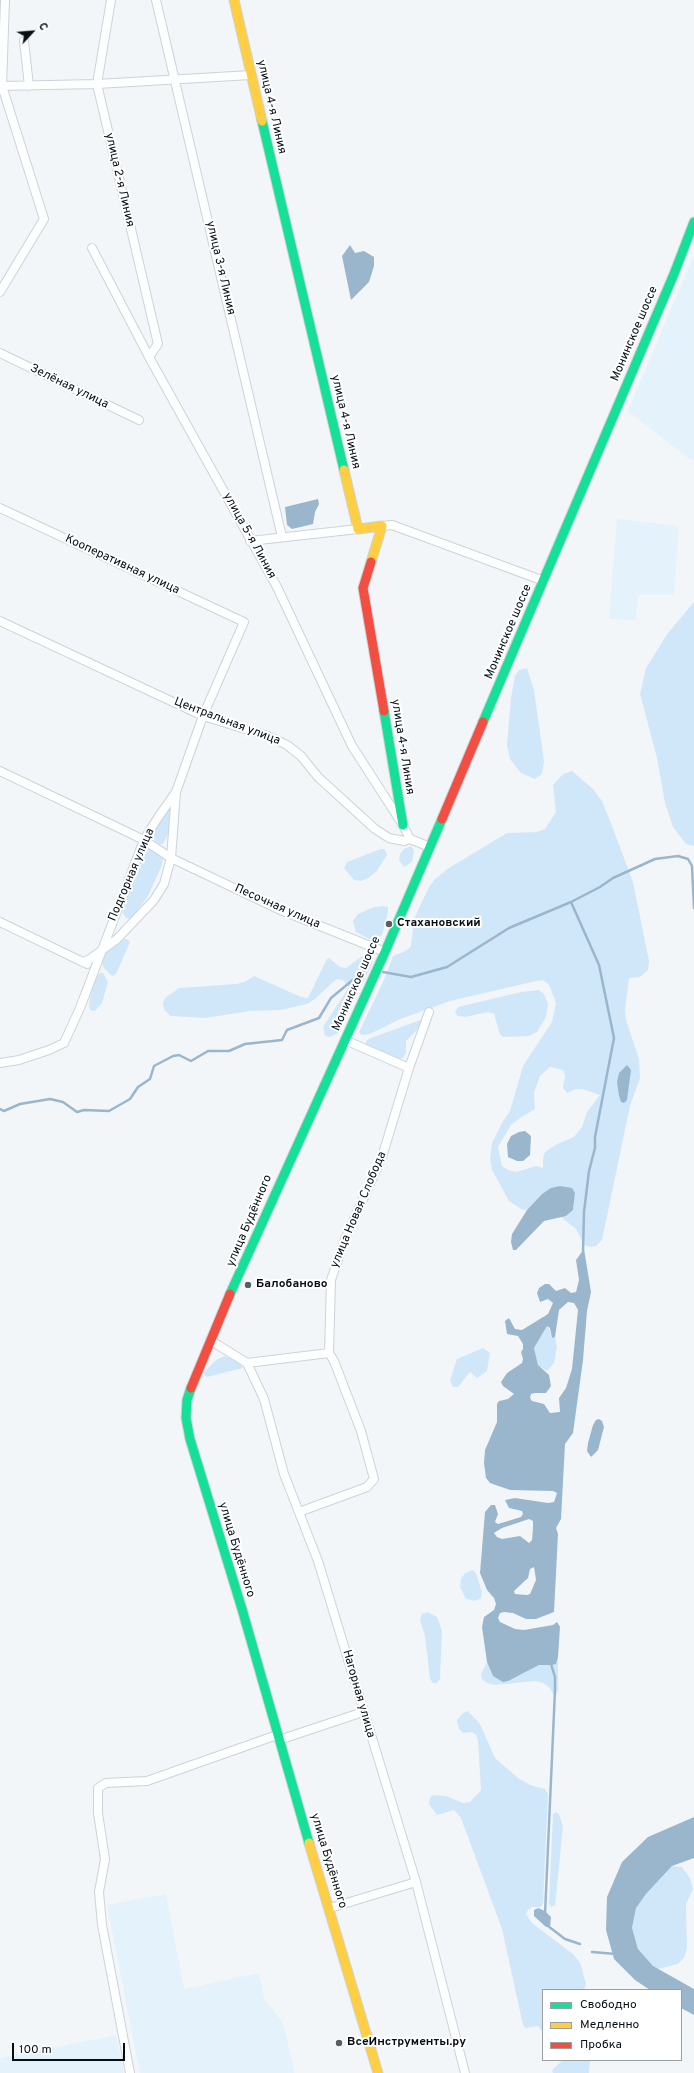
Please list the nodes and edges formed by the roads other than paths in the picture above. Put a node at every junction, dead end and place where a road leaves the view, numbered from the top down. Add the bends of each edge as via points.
1 (4, 0) edge
2 (112, 0) edge
3 (156, 0) edge
4 (234, 0) edge
5 (24, 40) dead end
6 (251, 75) junction
7 (177, 80) junction
8 (96, 84) junction
9 (1, 86) edge
10 (29, 86) junction
11 (694, 222) edge
12 (92, 248) dead end
13 (0, 292) edge
14 (0, 353) edge
15 (149, 357) junction
16 (139, 420) dead end
17 (0, 508) edge
18 (382, 526) junction
19 (358, 529) junction
20 (282, 537) junction
21 (250, 541) junction
22 (544, 581) junction
23 (0, 621) edge
24 (244, 622) joint
25 (203, 716) junction
26 (0, 771) edge
27 (176, 792) junction
28 (403, 825) junction
29 (410, 839) junction
30 (144, 840) junction
31 (430, 847) junction
32 (171, 858) junction
33 (0, 922) edge
34 (100, 952) junction
35 (385, 952) junction
36 (83, 962) junction
37 (95, 968) junction
38 (429, 1012) dead end
39 (345, 1040) junction
40 (341, 1050) joint
41 (0, 1063) edge
42 (409, 1068) junction
43 (210, 1340) junction
44 (328, 1354) junction
45 (247, 1362) junction
46 (299, 1512) junction
47 (364, 1712) junction
48 (278, 1738) junction
49 (416, 1882) junction
50 (330, 1908) junction
51 (130, 2073) edge
52 (378, 2073) edge
53 (465, 2073) edge

1 - 9 street
2 - 8 street, улица 2-я Линия
3 - 7 street, улица 3-я Линия
4 - 6 main road, улица 4-я Линия
5 - 10 street
6 - 7 street
6 - 19 main road, улица 4-я Линия
7 - 8 street
7 - 20 street, улица 3-я Линия
8 - 10 street
8 - 15 street, улица 2-я Линия via 158,344
9 - 10 street
9 - 13 street via 44,219
11 - 22 main road, Монинское шоссе
12 - 15 street, улица 5-я Линия
14 - 16 street, Зелёная улица
15 - 21 street, улица 5-я Линия
17 - 24 street, Кооперативная улица
18 - 19 main road
18 - 22 street via 392,525
18 - 28 main road, улица 4-я Линия via 364,588
19 - 20 street
20 - 21 street
21 - 28 street, улица 5-я Линия via 277,587 352,746
22 - 31 main road, Монинское шоссе
23 - 25 street, Центральная улица
24 - 25 street, Подгорная улица
25 - 27 street, Подгорная улица
25 - 29 street, Центральная улица via 268,736 287,745 375,829 389,838 404,841
26 - 30 street
27 - 30 street, Подгорная улица
27 - 32 street
28 - 29 street, улица 5-я Линия
29 - 31 street, Центральная улица
30 - 32 street, Песочная улица
30 - 34 street, Подгорная улица
31 - 35 main road, Монинское шоссе
32 - 34 street via 164,884 154,900 122,934
32 - 35 street, Песочная улица via 278,909
33 - 36 street
34 - 36 street
34 - 37 street, Подгорная улица
35 - 39 main road, Монинское шоссе
36 - 37 street
37 - 41 street, Подгорная улица via 64,1043 34,1055
38 - 42 street, улица Новая Слобода
39 - 40 main road, Монинское шоссе
39 - 42 street
40 - 43 main road, улица Будённого
42 - 44 street, улица Новая Слобода via 382,1156 334,1267 331,1280
43 - 45 street
43 - 48 main road, улица Будённого via 193,1379 187,1400 186,1418
44 - 45 street
44 - 46 street via 334,1361 361,1431 374,1479 367,1487
45 - 46 street, Нагорная улица via 264,1399 284,1474
46 - 47 street, Нагорная улица via 318,1561
47 - 48 street
47 - 49 street, Нагорная улица
48 - 50 main road, улица Будённого
48 - 51 street via 147,1781 106,1783 98,1788 98,1813 105,1859 99,1892 102,1925
49 - 50 street
49 - 53 street, Нагорная улица
50 - 52 main road, улица Будённого

